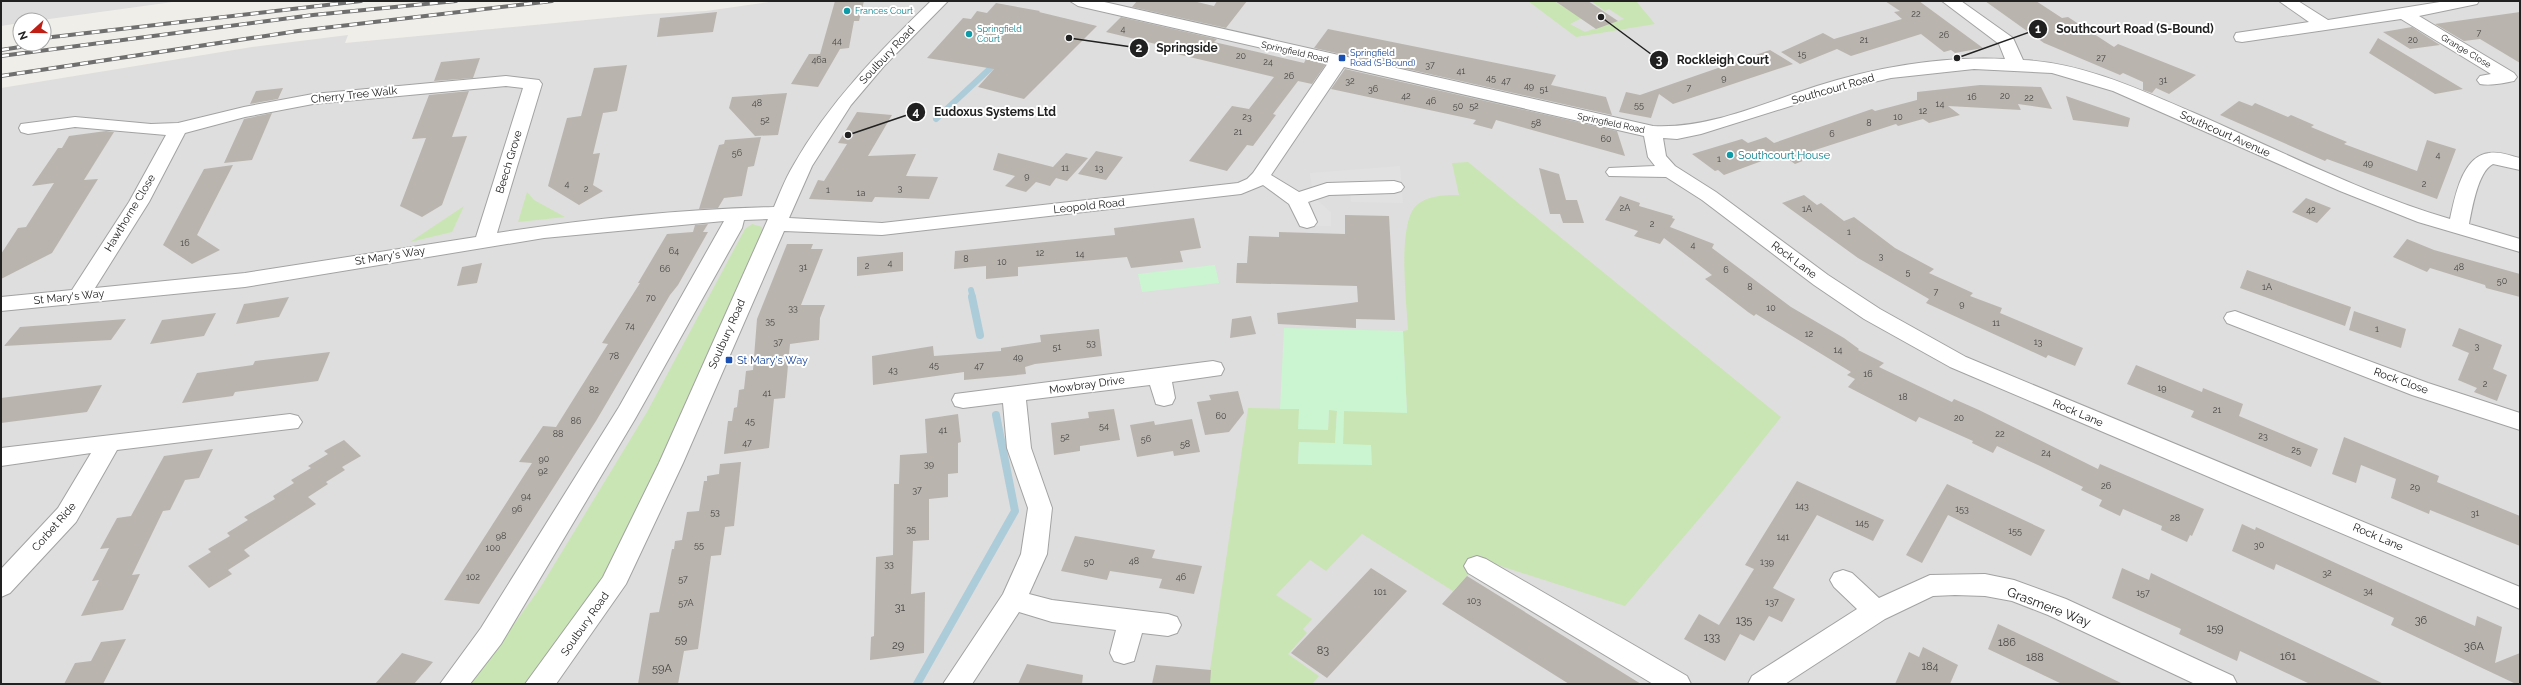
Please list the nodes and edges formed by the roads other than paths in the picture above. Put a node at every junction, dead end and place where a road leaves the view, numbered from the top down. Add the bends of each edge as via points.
1 (940, 1) edge
2 (1078, 1) edge
3 (1950, 1) edge
4 (2287, 1) edge
5 (2471, 1) edge
6 (2404, 14) junction
7 (2325, 25) junction
8 (2242, 37) dead end
9 (1338, 62) junction
10 (2016, 65) junction
11 (2486, 80) dead end
12 (533, 84) joint
13 (28, 128) dead end
14 (178, 128) junction
15 (1653, 132) junction
16 (2520, 164) edge
17 (1668, 170) junction
18 (1616, 172) dead end
19 (1260, 177) junction
20 (1394, 187) dead end
21 (1296, 200) junction
22 (736, 214) junction
23 (778, 218) junction
24 (1307, 222) dead end
25 (2458, 229) junction
26 (485, 240) junction
27 (2520, 246) edge
28 (80, 296) junction
29 (1, 304) edge
30 (2235, 318) dead end
31 (1213, 369) dead end
32 (1159, 376) junction
33 (1014, 394) junction
34 (1164, 398) dead end
35 (963, 400) dead end
36 (290, 422) dead end
37 (2520, 422) edge
38 (110, 442) junction
39 (1, 457) edge
40 (1477, 566) dead end
41 (1843, 580) dead end
42 (1, 586) edge
43 (2520, 598) edge
44 (1013, 600) junction
45 (1876, 611) junction
46 (1131, 621) junction
47 (1168, 625) dead end
48 (1124, 653) dead end
49 (2191, 677) edge
50 (454, 684) edge
51 (539, 684) edge
52 (957, 684) edge
53 (1677, 684) edge
54 (1762, 684) edge
55 (2223, 684) edge

1 - 23 street, Soulbury Road via 878,62 844,102 802,166
2 - 9 street, Springfield Road
3 - 10 street via 2007,42
4 - 7 street
5 - 6 street
6 - 7 street
6 - 11 street, Grange Close via 2508,77
7 - 8 street
9 - 15 street, Springfield Road
9 - 19 street, Leopold Road
10 - 15 street, Southcourt Road via 1957,66 1882,75 1843,84 1694,130 1677,133
10 - 25 street, Southcourt Avenue via 2060,70 2119,87 2347,187
12 - 14 street, Cherry Tree Walk via 506,81 458,84 313,99
12 - 26 street, Beech Grove
13 - 14 street, Cherry Tree Walk via 75,122 151,130
14 - 28 street, Hawthorne Close via 139,202
15 - 17 street, Rock Lane via 1657,157
16 - 25 street via 2489,158 2482,162 2469,183
17 - 18 street
17 - 43 street, Rock Lane via 1709,196 1821,280 1872,314 1958,362
19 - 21 street via 1273,182
19 - 23 street, Leopold Road via 1254,183 1231,190 882,229
20 - 21 street via 1327,189
21 - 24 street via 1305,210
22 - 23 street, St Mary's Way
22 - 26 street, St Mary's Way via 557,230
22 - 50 street via 732,228 627,414 491,636
23 - 51 street, Soulbury Road via 671,463 613,584 558,662
25 - 27 street, Southcourt Avenue
26 - 28 street, St Mary's Way via 244,280
28 - 29 street, St Mary's Way
30 - 37 street, Rock Close via 2286,330 2420,389
31 - 32 street, Mowbray Drive
32 - 33 street, Mowbray Drive
32 - 34 street
33 - 35 street, Mowbray Drive
33 - 44 street via 1019,448 1040,508 1034,554
36 - 38 street
38 - 39 street
38 - 42 street, Corbet Ride via 67,515
40 - 53 street
41 - 45 street
44 - 46 street via 1052,611
44 - 52 street
45 - 49 street, Grasmere Way via 1930,586 1985,585 2014,591 2057,607
45 - 54 street, Grasmere Way
46 - 47 street
46 - 48 street
49 - 55 street, Grasmere Way

